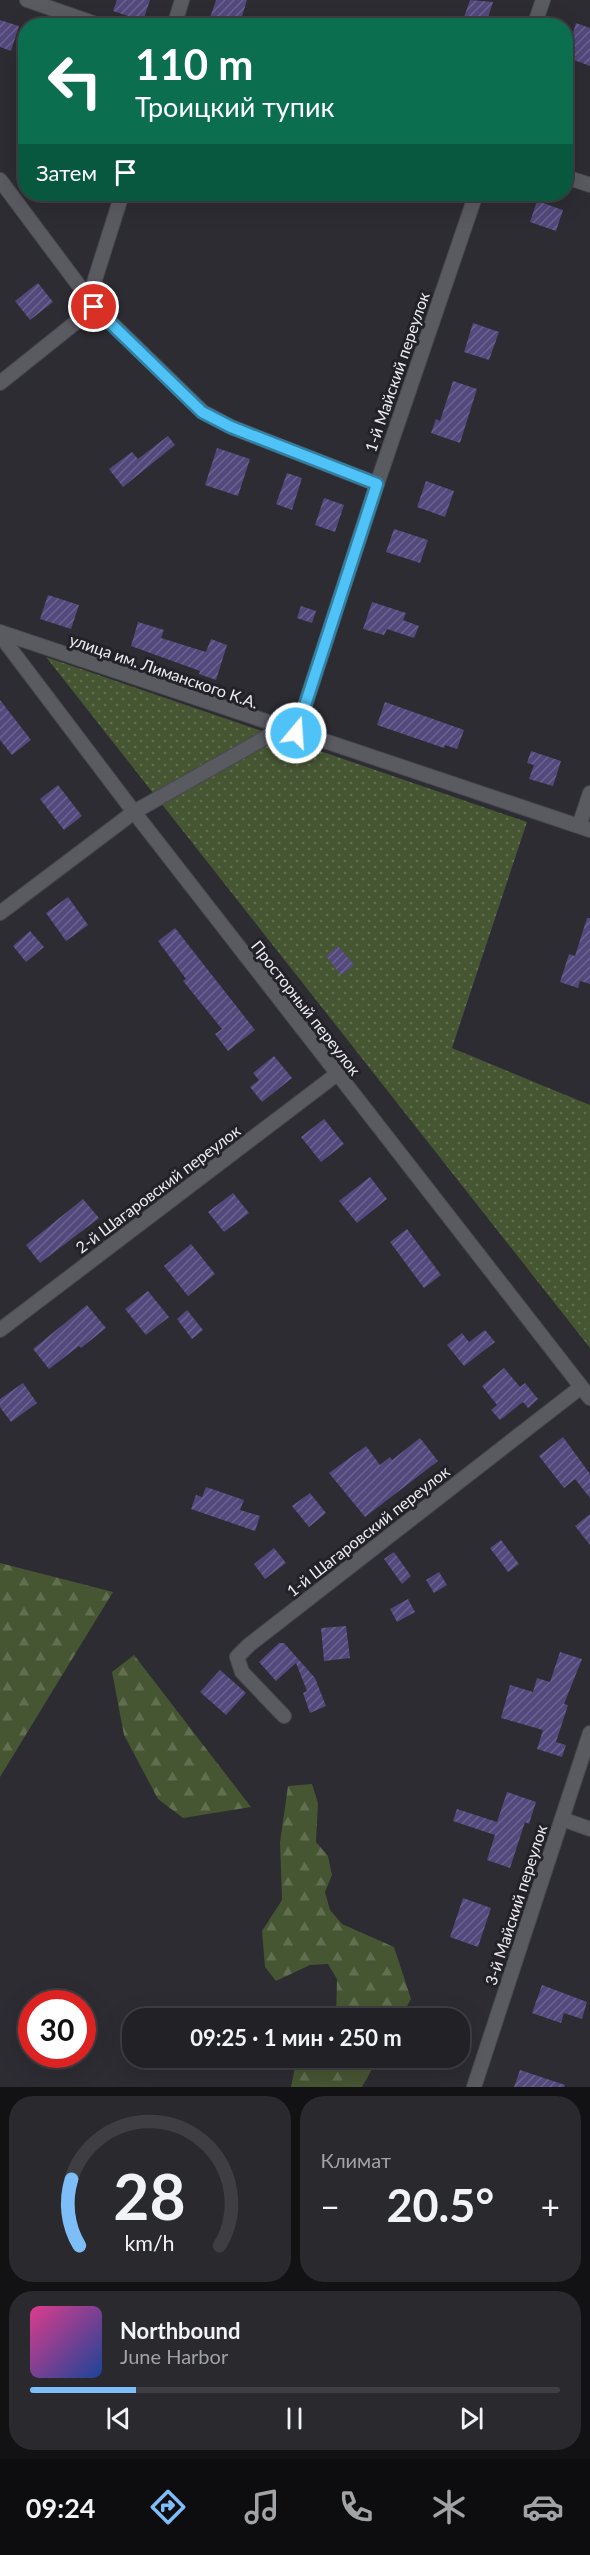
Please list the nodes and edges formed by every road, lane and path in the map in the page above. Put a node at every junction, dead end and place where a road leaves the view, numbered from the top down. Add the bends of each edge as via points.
1 (27, 0) edge
2 (182, 0) edge
3 (543, 0) edge
4 (79, 18) edge
5 (176, 18) edge
6 (537, 18) edge
7 (573, 179) edge
8 (0, 180) edge
9 (590, 185) edge
10 (120, 201) edge
11 (474, 201) edge
12 (94, 307) junction
13 (0, 383) edge
14 (377, 484) junction
15 (0, 634) edge
16 (296, 733) junction
17 (590, 793) edge
18 (134, 812) junction
19 (585, 828) edge
20 (0, 913) edge
21 (337, 1074) junction
22 (0, 1330) edge
23 (581, 1387) junction
24 (590, 1398) edge
25 (284, 1716) dead end
26 (590, 1733) edge
27 (562, 1819) junction
28 (590, 1829) edge
29 (474, 2087) edge

1 - 4 street
2 - 5 street
3 - 6 street
7 - 9 street
8 - 12 street
10 - 12 street via 92,289
11 - 14 street, 1-й Майский переулок
12 - 13 street
12 - 14 street via 202,412
14 - 16 street, 1-й Майский переулок
15 - 16 street, улица им. Лиманского К.А.
15 - 18 street, Просторный переулок
16 - 18 street via 270,735
16 - 19 street, улица им. Лиманского К.А.
17 - 19 street
18 - 20 street
18 - 21 street, Просторный переулок
21 - 22 street, 2-й Шагаровский переулок
21 - 23 street, Просторный переулок
23 - 24 street, Просторный переулок
23 - 25 street, 1-й Шагаровский переулок via 237,1658 242,1672
26 - 27 street, 3-й Майский переулок
27 - 28 street
27 - 29 street, 3-й Майский переулок

